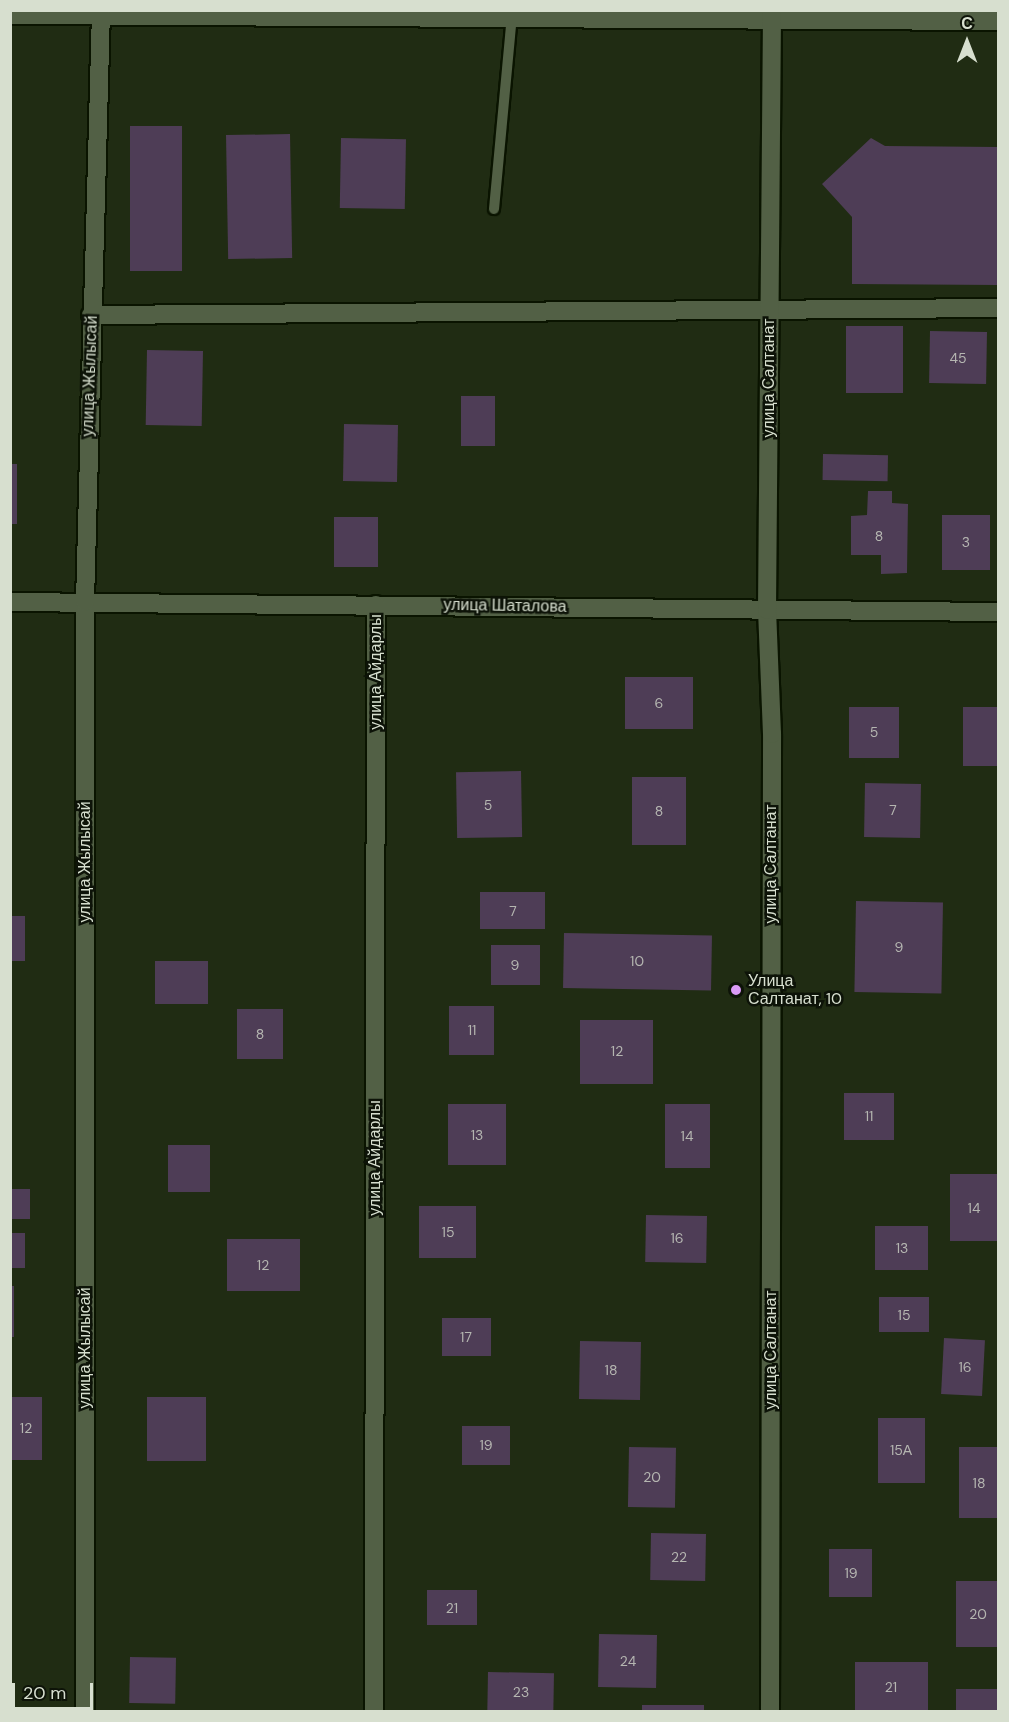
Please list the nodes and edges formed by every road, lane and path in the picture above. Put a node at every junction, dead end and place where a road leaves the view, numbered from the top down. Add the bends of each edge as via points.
1 (101, 12) junction
2 (287, 12) edge
3 (462, 13) edge
4 (772, 14) edge
5 (10, 15) edge
6 (512, 15) junction
7 (999, 21) edge
8 (494, 209) dead end
9 (769, 308) junction
10 (999, 308) edge
11 (91, 315) junction
12 (10, 602) edge
13 (85, 602) junction
14 (376, 604) junction
15 (767, 609) junction
16 (999, 612) edge
17 (85, 1712) edge
18 (374, 1712) edge
19 (770, 1712) edge

1 - 2 street
1 - 5 street
1 - 11 street, улица Жылысай
2 - 3 street
3 - 6 street
4 - 6 street
4 - 7 street
4 - 9 street, улица Салтанат
6 - 8 lane
9 - 10 street
9 - 11 street
9 - 15 street, улица Салтанат
11 - 13 street, улица Жылысай
12 - 13 street, улица Шаталова
13 - 14 street, улица Шаталова
13 - 17 street, улица Жылысай
14 - 15 street, улица Шаталова
14 - 18 street, улица Айдарлы
15 - 16 street, улица Шаталова
15 - 19 street, улица Салтанат via 771,734

